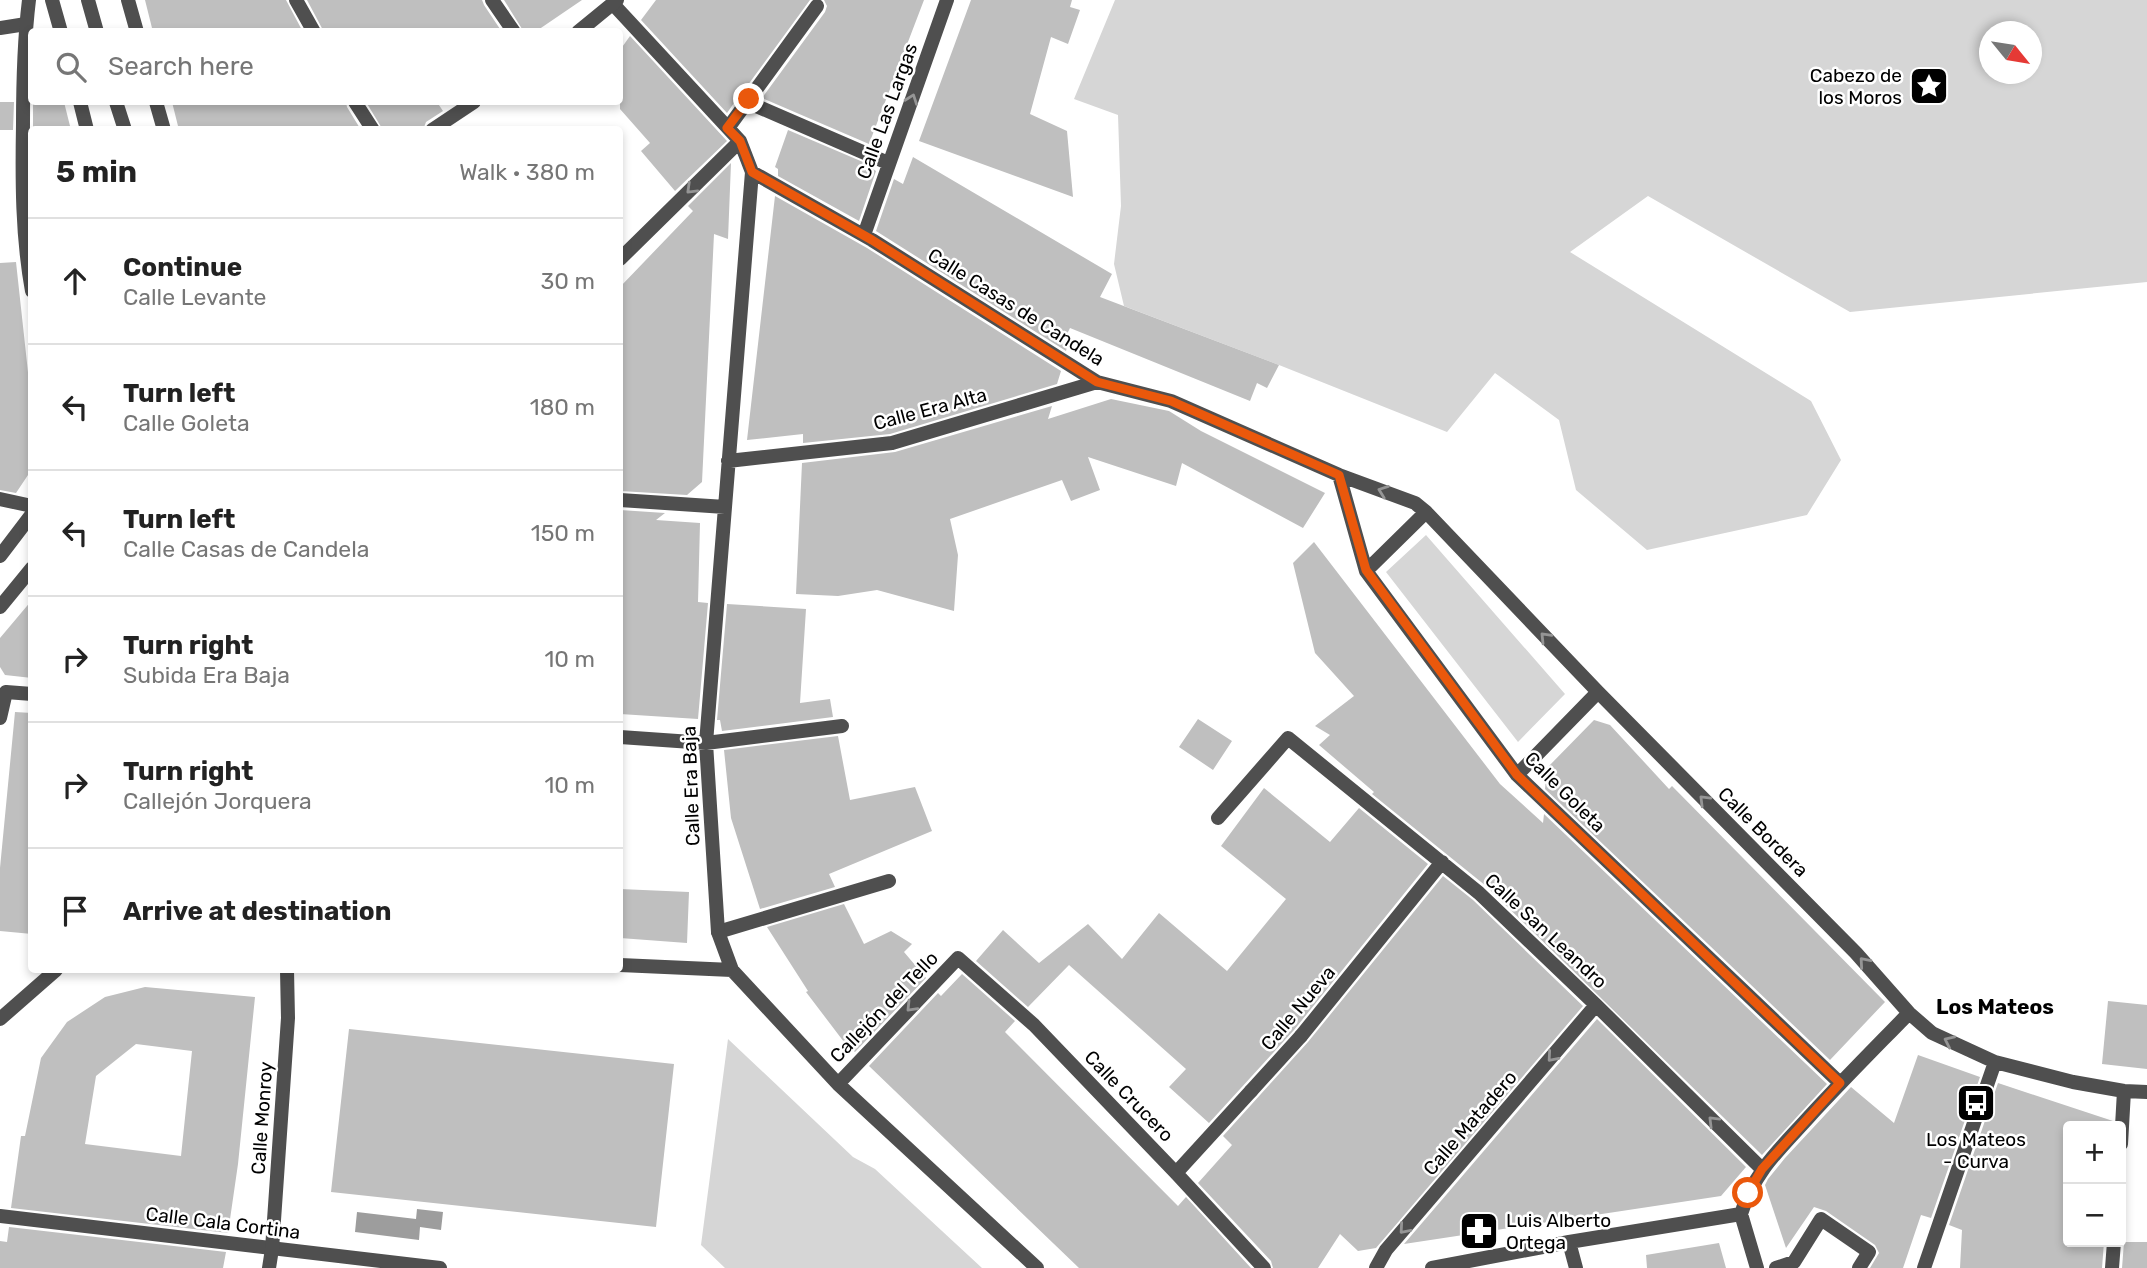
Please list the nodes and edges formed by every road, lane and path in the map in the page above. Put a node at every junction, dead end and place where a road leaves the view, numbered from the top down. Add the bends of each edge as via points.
1 (29, 0) edge
2 (52, 0) edge
3 (88, 0) edge
4 (128, 0) edge
5 (296, 0) edge
6 (492, 0) edge
7 (947, 0) edge
8 (615, 2) edge
9 (817, 6) dead end
10 (26, 24) junction
11 (0, 28) edge
12 (60, 28) edge
13 (96, 28) edge
14 (136, 28) edge
15 (312, 28) edge
16 (511, 28) edge
17 (583, 28) edge
18 (747, 102) junction
19 (81, 105) edge
20 (117, 105) edge
21 (157, 105) edge
22 (357, 105) edge
23 (470, 105) edge
24 (86, 126) edge
25 (124, 126) edge
26 (163, 126) edge
27 (370, 126) edge
28 (438, 126) edge
29 (727, 128) junction
30 (740, 141) junction
31 (888, 163) junction
32 (752, 172) junction
33 (864, 235) junction
34 (623, 257) edge
35 (28, 270) edge
36 (1097, 382) junction
37 (728, 461) junction
38 (1339, 475) junction
39 (0, 499) edge
40 (623, 500) edge
41 (28, 505) edge
42 (725, 508) junction
43 (1426, 512) junction
44 (28, 519) edge
45 (0, 556) edge
46 (1366, 570) junction
47 (28, 573) edge
48 (0, 607) edge
49 (3, 690) edge
50 (1598, 692) junction
51 (28, 693) edge
52 (0, 718) edge
53 (842, 726) dead end
54 (623, 737) edge
55 (706, 743) junction
56 (1517, 775) junction
57 (1218, 818) dead end
58 (1442, 862) junction
59 (890, 881) dead end
60 (718, 932) junction
61 (958, 958) joint
62 (623, 965) edge
63 (732, 971) junction
64 (53, 973) edge
65 (287, 973) edge
66 (1596, 1005) junction
67 (1909, 1013) junction
68 (0, 1019) edge
69 (1995, 1062) junction
70 (1840, 1083) junction
71 (838, 1084) junction
72 (2124, 1091) junction
73 (2147, 1092) edge
74 (2122, 1121) edge
75 (1762, 1169) junction
76 (1176, 1173) junction
77 (1741, 1214) junction
78 (0, 1216) edge
79 (1569, 1242) junction
80 (2114, 1247) edge
81 (272, 1249) junction
82 (269, 1268) edge
83 (440, 1268) edge
84 (1037, 1268) edge
85 (1264, 1268) edge
86 (1376, 1268) edge
87 (1432, 1268) edge
88 (1576, 1268) edge
89 (1757, 1268) edge
90 (1776, 1268) edge
91 (1859, 1268) edge
92 (1924, 1268) edge
93 (2112, 1268) edge

1 - 10 street
2 - 12 street
3 - 13 street
4 - 14 street
5 - 15 street
6 - 16 street
31 -> 7 street, Calle Las Largas
8 - 17 street
8 - 29 street
9 - 18 street
10 - 11 street
10 - 35 street via 22,178
18 - 29 street
18 - 31 street
19 - 24 street
20 - 25 street
21 - 26 street
22 - 27 street
23 - 28 street
29 - 30 street
30 - 32 street
30 -> 34 street
31 - 33 street, Calle Las Largas
32 - 33 street, Calle Casas de Candela
32 - 37 street, Calle Era Baja
33 - 36 street, Calle Casas de Candela
36 - 37 street, Calle Era Alta via 891,443
36 - 38 street, Calle Casas de Candela via 1171,401
37 - 42 street, Calle Era Baja
43 -> 38 street, Calle Casas de Candela via 1415,503
38 - 46 street, Calle Goleta
39 - 41 street
40 - 42 street
42 - 55 street, Calle Era Baja
43 - 46 street
50 -> 43 street, Calle Bordera
44 - 45 street
46 - 56 street, Calle Goleta
47 - 48 street
49 - 51 street
49 - 52 street
50 - 56 street
67 -> 50 street, Calle Bordera via 1856,953
53 - 55 street
54 - 55 street
55 - 60 street, Calle Era Baja
56 - 70 street, Calle Goleta
57 - 58 street, Calle San Leandro via 1288,738
58 - 66 street, Calle San Leandro
58 - 76 street, Calle Nueva via 1301,1036
59 - 60 street
60 - 63 street, Calle Era Baja
61 -> 71 street, Callejón del Tello
61 - 76 street, Calle Crucero via 1034,1025
62 - 63 street
63 - 71 street, Calle Era Baja
64 - 68 street
65 - 81 street, Calle Monroy
75 -> 66 street, Calle San Leandro
66 -> 86 street, Calle Matadero via 1386,1250
69 -> 67 street, Calle Bordera via 1931,1033
67 - 70 street
69 - 72 street, Calle Bordera
69 - 92 street
70 - 75 street
71 - 84 street, Calle Era Baja
72 - 73 street, Calle Bordera
72 - 74 street
75 - 77 street
76 - 85 street, Calle Crucero
77 - 79 street
77 - 89 street
78 - 81 street, Calle Cala Cortina
79 - 87 street
79 - 88 street
80 - 93 street
81 - 82 street, Calle Monroy
81 - 83 street, Calle Cala Cortina
90 - 91 street via 1794,1262 1821,1219 1869,1252

